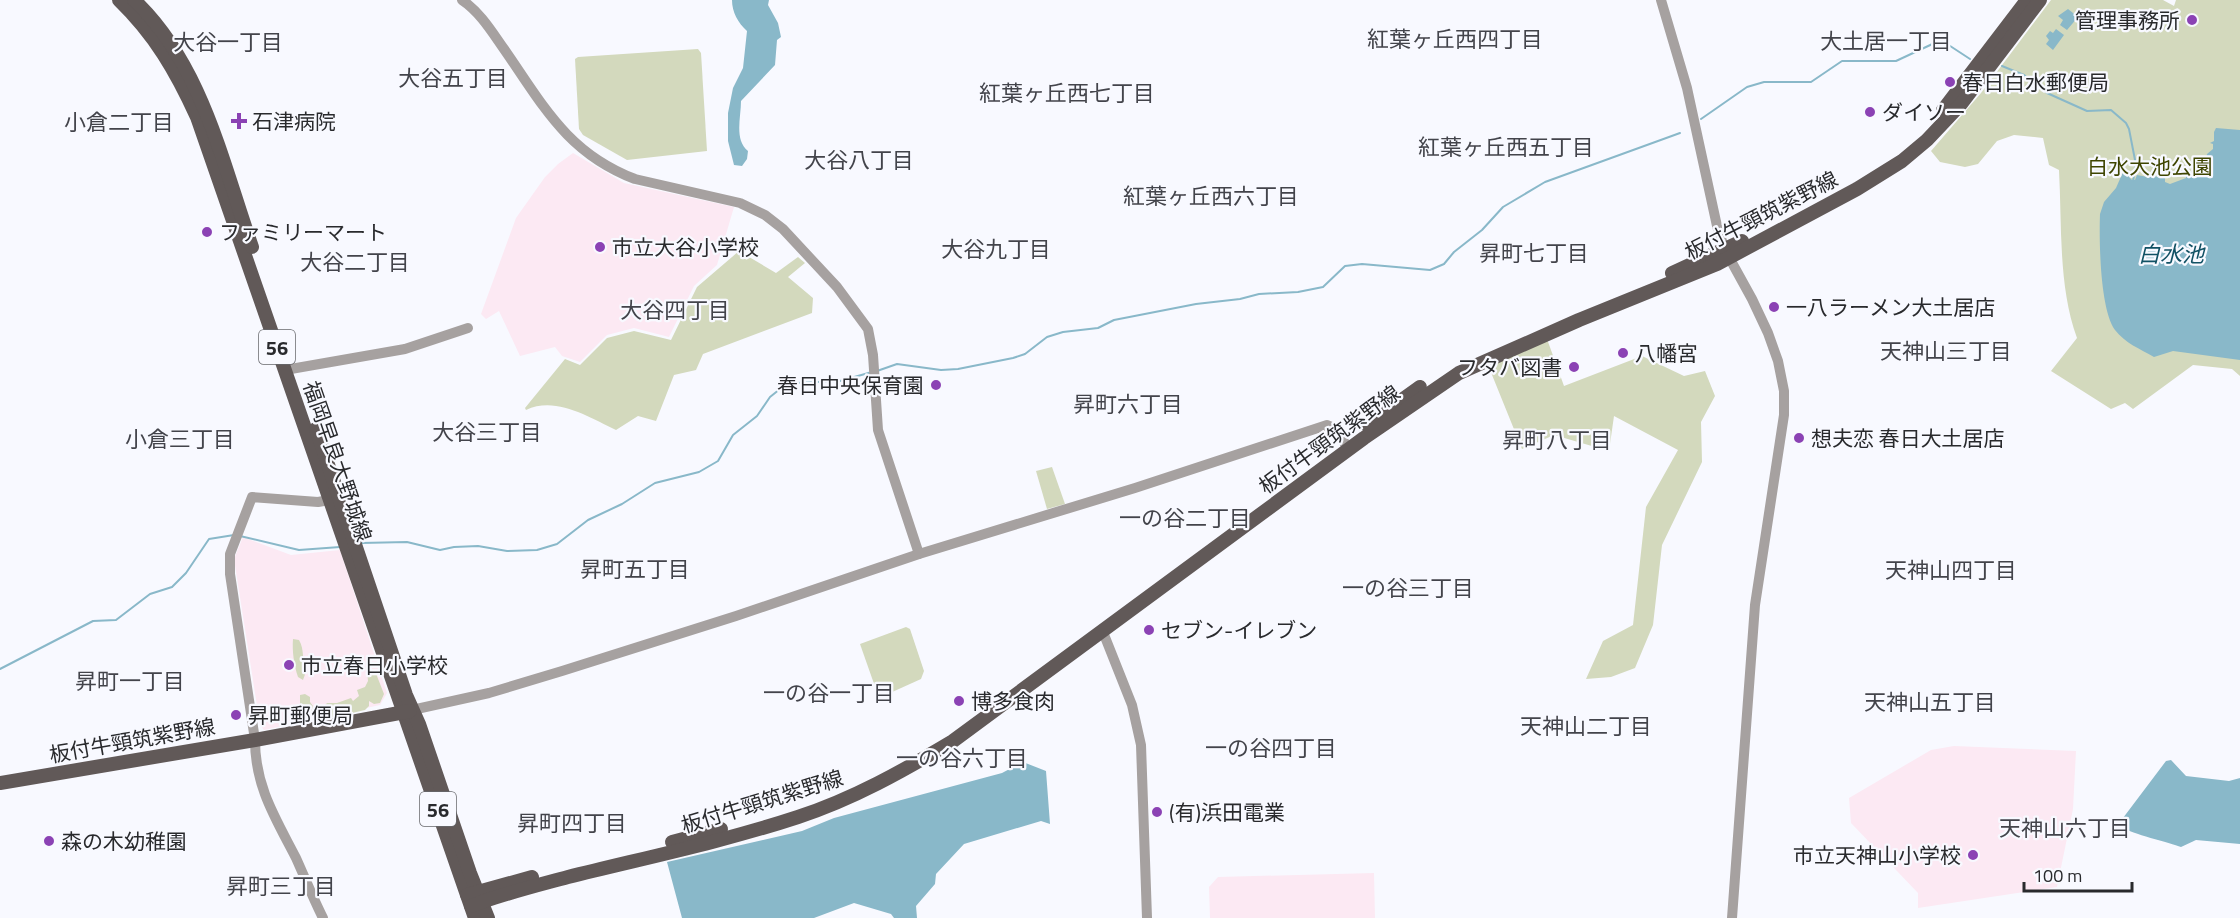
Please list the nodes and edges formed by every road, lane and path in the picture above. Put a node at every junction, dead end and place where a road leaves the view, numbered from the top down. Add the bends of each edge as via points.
1 (119, 0) edge
2 (134, 0) edge
3 (462, 0) edge
4 (1661, 0) edge
5 (2027, 0) edge
6 (2040, 0) edge
7 (1727, 254) junction
8 (468, 328) dead end
9 (290, 369) junction
10 (1346, 446) junction
11 (335, 499) junction
12 (919, 554) junction
13 (1102, 632) junction
14 (407, 711) junction
15 (255, 740) junction
16 (0, 783) edge
17 (475, 902) edge
18 (322, 918) edge
19 (488, 918) edge
20 (1147, 918) edge
21 (1732, 918) edge

1 - 9 main road, 福岡早良大野城線 / 56 via 153,37 185,90
2 - 9 main road, 福岡早良大野城線 / 56 via 178,55 199,96
3 - 12 street via 485,22 543,107 573,142 606,166 635,178 740,203 765,214 837,287 868,329 878,430
4 - 7 street via 1687,88 1704,173
5 - 7 main road, 板付牛頸筑紫野線 via 1952,101 1922,133 1848,185
6 - 7 main road, 板付牛頸筑紫野線 via 1961,104 1927,141 1857,189
7 - 10 main road, 板付牛頸筑紫野線 via 1459,373
7 - 21 street via 1752,298 1778,361 1784,391 1784,415 1755,605
8 - 9 street via 405,349
9 - 11 main road, 福岡早良大野城線 / 56
10 - 12 street via 1335,428 1327,424
10 - 13 main road, 板付牛頸筑紫野線
10 - 17 main road, 板付牛頸筑紫野線 via 948,734 902,763 768,817
11 - 14 main road, 福岡早良大野城線 / 56
11 - 15 street via 252,497 230,554
12 - 14 street via 562,671 489,693
13 - 17 main road, 板付牛頸筑紫野線 via 953,741 845,799 747,832
13 - 20 street via 1132,705 1141,745
14 - 15 main road, 板付牛頸筑紫野線
14 - 17 main road, 福岡早良大野城線 / 56
15 - 16 main road, 板付牛頸筑紫野線
15 - 18 street via 262,787 275,822 296,858
17 - 19 main road, 福岡早良大野城線 / 56

